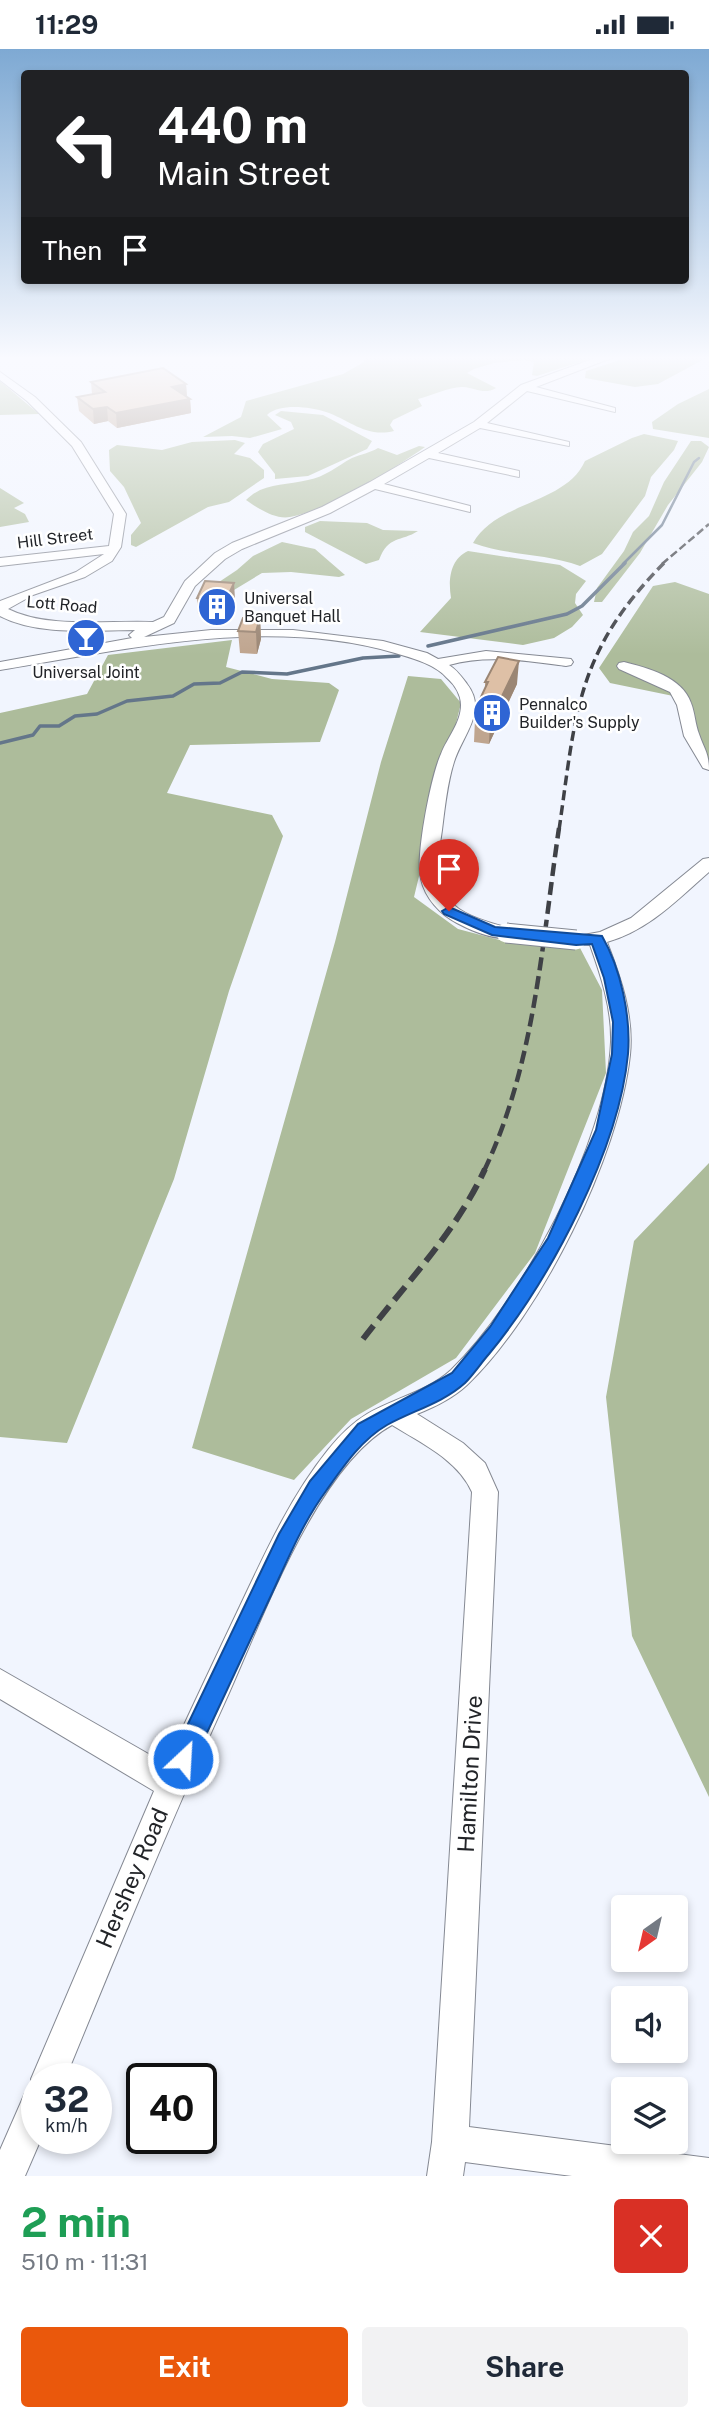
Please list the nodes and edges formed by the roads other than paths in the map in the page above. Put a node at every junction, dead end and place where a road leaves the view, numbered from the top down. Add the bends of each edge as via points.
1 (84, 456) edge
2 (425, 456) edge
3 (439, 456) edge
4 (514, 474) dead end
5 (374, 485) junction
6 (466, 509) dead end
7 (114, 549) junction
8 (0, 562) edge
9 (0, 611) edge
10 (157, 626) junction
11 (225, 633) junction
12 (114, 645) junction
13 (566, 662) dead end
14 (439, 663) junction
15 (0, 666) edge
16 (624, 666) dead end
17 (709, 765) edge
18 (709, 863) edge
19 (587, 940) junction
20 (396, 1414) junction
21 (0, 1683) edge
22 (171, 1784) junction
23 (55, 2063) edge
24 (21, 2143) edge
25 (448, 2159) edge
26 (7, 2176) edge
27 (709, 2176) edge

1 - 7 street via 120,515
2 - 5 street
3 - 4 street
5 - 6 street
5 - 10 street via 220,557 190,584 169,620
7 - 8 street, Hill Street
7 - 9 street, Lott Road via 101,563 16,597
9 - 10 street, Lott Road via 30,621
10 - 11 street, Lott Road
10 - 12 street
11 - 12 street
11 - 14 street via 380,643
12 - 15 street
13 - 14 street via 494,654
14 - 19 street, bridge via 460,680 469,708 438,793 429,877 435,892 449,911 480,927
16 - 17 street via 677,690 691,734
18 - 19 street via 632,927
19 - 20 street, Hershey Road via 612,978 620,1022 620,1054 604,1130 556,1239 496,1332 458,1378
20 - 22 street, Hershey Road via 365,1429 317,1487 286,1541
20 - 25 street, Hamilton Drive via 454,1451 475,1471 485,1493
21 - 22 street
22 - 23 street, Hershey Road
24 - 26 street
25 - 27 street

